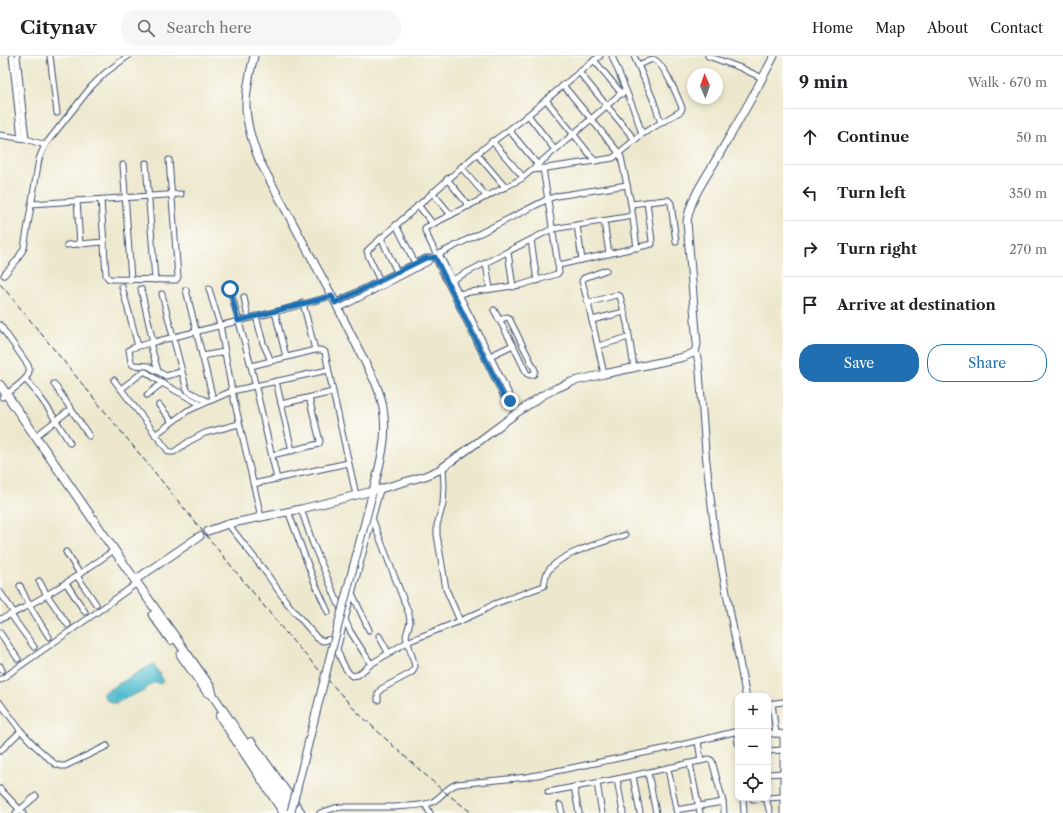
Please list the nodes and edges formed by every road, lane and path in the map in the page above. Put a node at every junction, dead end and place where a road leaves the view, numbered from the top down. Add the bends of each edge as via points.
1 (12, 56) edge
2 (17, 56) edge
3 (50, 56) edge
4 (128, 56) edge
5 (254, 56) edge
6 (600, 56) edge
7 (612, 56) edge
8 (634, 56) edge
9 (708, 56) edge
10 (774, 56) edge
11 (594, 60) junction
12 (638, 65) junction
13 (579, 72) junction
14 (762, 78) junction
15 (563, 85) junction
16 (623, 92) junction
17 (546, 100) junction
18 (607, 106) junction
19 (57, 113) dead end
20 (528, 115) junction
21 (591, 120) junction
22 (660, 123) junction
23 (509, 130) junction
24 (642, 134) junction
25 (574, 135) junction
26 (0, 136) edge
27 (24, 139) junction
28 (635, 140) junction
29 (492, 141) junction
30 (45, 145) junction
31 (555, 150) junction
32 (619, 153) junction
33 (477, 154) junction
34 (169, 160) dead end
35 (595, 161) junction
36 (146, 163) dead end
37 (123, 165) dead end
38 (538, 165) junction
39 (462, 167) junction
40 (543, 168) junction
41 (532, 170) junction
42 (523, 178) junction
43 (447, 179) junction
44 (627, 185) junction
45 (505, 187) junction
46 (432, 192) junction
47 (182, 194) dead end
48 (172, 195) junction
49 (149, 196) junction
50 (486, 197) junction
51 (125, 198) junction
52 (548, 199) junction
53 (101, 200) junction
54 (78, 201) junction
55 (647, 202) junction
56 (31, 204) junction
57 (631, 204) junction
58 (418, 205) junction
59 (469, 206) junction
60 (451, 215) junction
61 (633, 216) junction
62 (604, 221) junction
63 (433, 224) junction
64 (396, 225) junction
65 (577, 225) junction
66 (552, 229) junction
67 (381, 238) junction
68 (532, 240) junction
69 (104, 242) junction
70 (676, 242) dead end
71 (80, 244) junction
72 (68, 245) dead end
73 (637, 248) junction
74 (508, 252) junction
75 (609, 254) junction
76 (435, 256) junction
77 (582, 260) junction
78 (486, 263) junction
79 (415, 264) junction
80 (558, 265) junction
81 (606, 270) dead end
82 (398, 272) junction
83 (4, 275) dead end
84 (131, 280) junction
85 (155, 280) junction
86 (380, 281) junction
87 (449, 281) junction
88 (536, 281) junction
89 (122, 287) dead end
90 (512, 287) junction
91 (140, 289) dead end
92 (209, 289) dead end
93 (230, 289) dead end
94 (490, 289) junction
95 (186, 290) dead end
96 (162, 294) dead end
97 (456, 294) junction
98 (332, 296) junction
99 (244, 297) dead end
100 (303, 303) junction
101 (588, 303) junction
102 (337, 306) junction
103 (494, 310) dead end
104 (275, 312) junction
105 (624, 312) junction
106 (256, 316) junction
107 (248, 318) junction
108 (500, 320) junction
109 (592, 320) junction
110 (238, 321) junction
111 (0, 325) edge
112 (220, 325) junction
113 (196, 331) junction
114 (173, 337) junction
115 (629, 337) junction
116 (152, 343) junction
117 (513, 345) junction
118 (138, 346) junction
119 (598, 346) junction
120 (315, 350) junction
121 (224, 352) junction
122 (695, 352) junction
123 (202, 356) junction
124 (490, 356) junction
125 (286, 357) junction
126 (271, 361) junction
127 (251, 366) junction
128 (634, 368) junction
129 (328, 370) junction
130 (158, 371) junction
131 (181, 372) junction
132 (604, 374) junction
133 (25, 379) junction
134 (114, 380) dead end
135 (276, 381) junction
136 (162, 383) junction
137 (54, 384) dead end
138 (0, 385) edge
139 (256, 385) junction
140 (121, 389) junction
141 (232, 391) junction
142 (333, 392) junction
143 (3, 395) edge
144 (147, 395) dead end
145 (310, 398) junction
146 (213, 399) junction
147 (207, 401) junction
148 (200, 404) junction
149 (281, 404) junction
150 (159, 405) dead end
151 (71, 409) junction
152 (56, 421) junction
153 (172, 422) junction
154 (239, 424) junction
155 (155, 435) junction
156 (36, 436) junction
157 (89, 436) dead end
158 (70, 443) dead end
159 (292, 451) junction
160 (272, 455) junction
161 (348, 463) junction
162 (443, 466) junction
163 (277, 479) junction
164 (253, 484) junction
165 (375, 493) junction
166 (356, 495) junction
167 (301, 508) junction
168 (288, 511) junction
169 (261, 517) junction
170 (372, 518) junction
171 (228, 524) junction
172 (208, 531) dead end
173 (625, 535) dead end
174 (200, 536) dead end
175 (66, 552) dead end
176 (110, 553) junction
177 (78, 575) junction
178 (39, 581) dead end
179 (66, 583) junction
180 (134, 583) junction
181 (20, 586) dead end
182 (0, 592) edge
183 (352, 593) junction
184 (47, 595) junction
185 (96, 604) dead end
186 (28, 605) junction
187 (86, 612) dead end
188 (328, 612) dead end
189 (12, 614) junction
190 (0, 619) edge
191 (344, 620) junction
192 (460, 621) junction
193 (68, 625) dead end
194 (369, 630) dead end
195 (0, 633) edge
196 (379, 636) dead end
197 (49, 637) dead end
198 (340, 637) junction
199 (407, 642) junction
200 (34, 647) dead end
201 (389, 654) junction
202 (18, 660) dead end
203 (371, 664) junction
204 (0, 680) edge
205 (745, 693) edge
206 (216, 700) junction
207 (378, 700) dead end
208 (783, 702) edge
209 (0, 703) edge
210 (771, 703) edge
211 (771, 708) edge
212 (4, 709) junction
213 (0, 713) edge
214 (21, 731) junction
215 (735, 732) edge
216 (771, 733) edge
217 (776, 734) junction
218 (783, 734) edge
219 (698, 741) junction
220 (106, 746) dead end
221 (783, 750) edge
222 (0, 751) edge
223 (771, 751) edge
224 (701, 761) junction
225 (690, 764) junction
226 (668, 769) junction
227 (648, 773) junction
228 (783, 773) edge
229 (771, 774) edge
230 (633, 776) junction
231 (617, 779) junction
232 (597, 783) junction
233 (574, 787) junction
234 (0, 789) edge
235 (548, 792) dead end
236 (36, 796) dead end
237 (782, 797) edge
238 (771, 798) edge
239 (743, 801) edge
240 (767, 801) edge
241 (723, 802) junction
242 (425, 804) junction
243 (560, 805) dead end
244 (699, 806) junction
245 (355, 807) junction
246 (676, 811) edge
247 (20, 812) edge
248 (289, 812) edge
249 (301, 813) edge
250 (320, 813) edge
251 (356, 813) edge
252 (430, 813) edge
253 (562, 813) edge
254 (580, 813) edge
255 (602, 813) edge
256 (623, 813) edge
257 (640, 813) edge
258 (656, 813) edge
259 (700, 813) edge
260 (724, 813) edge
261 (744, 813) edge
262 (770, 813) edge
263 (782, 813) edge

1 - 27 street
2 - 27 street
3 - 19 street
4 - 30 street via 91,87
5 - 98 main road via 246,106 251,139 259,160
6 - 11 street
7 - 16 street
8 - 12 street
9 - 14 street
10 - 14 main road
11 - 13 street
11 - 16 street
12 - 22 street
12 - 22 street via 656,60 672,84 681,105 680,112
13 - 15 street
13 - 18 street
14 - 122 main road via 690,208 687,222 697,344
15 - 17 street
15 - 21 street
16 - 18 street
16 - 24 street via 636,115
17 - 20 street
17 - 25 street
18 - 21 street
18 - 28 street
20 - 23 street
20 - 31 street
21 - 25 street
21 - 32 street
22 - 24 street
23 - 29 street
23 - 38 street
24 - 28 street
25 - 31 street
25 - 35 street
26 - 27 street
27 - 30 street
28 - 32 street
29 - 33 street
29 - 42 street
30 - 56 street via 39,159
31 - 38 street
32 - 35 street via 613,158
32 - 44 street
33 - 39 street
33 - 45 street
34 - 48 street
35 - 40 street
36 - 49 street
37 - 51 street
38 - 41 street
39 - 43 street
39 - 50 street
40 - 41 street
40 - 52 street
41 - 42 street
42 - 45 street
43 - 46 street
43 - 59 street
44 - 52 street
44 - 57 street
45 - 50 street
46 - 58 street
46 - 60 street
47 - 48 street
48 - 49 street
48 - 85 street via 178,277 176,280
49 - 51 street
49 - 85 street
50 - 59 street
51 - 53 street
51 - 84 street
52 - 66 street
52 - 76 street
53 - 54 street
53 - 69 street
54 - 56 street
54 - 71 street
55 - 57 street
55 - 70 street via 670,201
55 - 73 street via 652,243
56 - 83 street via 24,248
57 - 61 street
58 - 63 street
58 - 64 street
59 - 60 street
60 - 63 street
61 - 62 street
61 - 73 street
62 - 65 street
62 - 75 street
63 - 76 street via 425,230
64 - 67 street
64 - 79 street
65 - 66 street
65 - 77 street
66 - 68 street
66 - 80 street
67 - 82 street
67 - 86 street via 367,253
68 - 74 street
68 - 88 street
69 - 71 street
69 - 84 street via 108,278
71 - 72 street
73 - 75 street
74 - 78 street
74 - 90 street
75 - 77 street
76 - 79 street
76 - 87 street
76 - 102 street via 428,262
77 - 80 street
78 - 87 street
78 - 94 street
79 - 82 street
80 - 88 street via 558,273
81 - 101 street via 582,280
82 - 86 street
84 - 85 street
86 - 102 street
87 - 97 street
88 - 90 street
89 - 118 street
90 - 94 street
91 - 116 street
92 - 112 street
93 - 110 street
94 - 97 street
95 - 113 street
96 - 114 street
97 - 124 street
97 - 124 street via 506,401 509,402 511,398
98 - 100 street
98 - 102 main road
99 - 107 street
100 - 104 street
100 - 120 street
101 - 105 street via 617,295 620,296
101 - 109 street
102 - 165 main road via 376,384 384,406 384,445
103 - 108 street
104 - 106 street
104 - 125 street
105 - 109 street
105 - 115 street
106 - 107 street
106 - 126 street
107 - 110 street
108 - 117 street
108 - 117 street via 509,318 535,370 534,374 527,374
109 - 119 street
110 - 112 street
110 - 127 street
111 - 133 street via 28,365 29,372
112 - 113 street
112 - 121 street
113 - 114 street
113 - 123 street
114 - 116 street
114 - 131 street
115 - 119 street
115 - 128 street
116 - 118 street
116 - 130 street
117 - 124 street
118 - 130 street via 129,350 132,364 146,365
119 - 132 street
120 - 125 street
120 - 129 street via 325,352
121 - 123 street
121 - 141 street
122 - 128 main road via 684,357
122 - 205 street via 699,365 714,527
123 - 146 street
125 - 126 street
126 - 127 street
127 - 139 street
128 - 132 main road
129 - 135 street
129 - 142 street
130 - 131 street via 166,376
131 - 147 street via 188,391
132 - 162 main road via 572,382 544,395
133 - 143 street
133 - 152 street via 35,389
134 - 140 street
135 - 139 street
135 - 149 street
136 - 140 street via 144,372
136 - 144 street
136 - 148 street
137 - 151 street
138 - 143 highway
139 - 141 street
139 - 160 street
140 - 155 street
141 - 146 street
141 - 154 street
142 - 145 street
142 - 161 street
143 - 156 highway
143 - 176 highway
145 - 149 street
145 - 159 street via 320,442
146 - 147 street
147 - 148 street
148 - 153 street
149 - 159 street
150 - 153 street
151 - 152 street
151 - 157 street
152 - 156 street
152 - 158 street
153 - 155 street
154 - 155 street via 205,433 173,452 169,452
154 - 164 street
156 - 180 highway
159 - 160 street
160 - 163 street
161 - 163 street
161 - 166 street
162 - 165 main road via 425,476
162 - 192 street via 443,504 437,535 446,589
163 - 164 street
164 - 169 street
165 - 166 main road
165 - 170 street
165 - 248 main road, bridge
166 - 167 main road
167 - 168 main road
167 - 191 street
168 - 169 main road
168 - 188 street
169 - 171 main road
170 - 183 street
170 - 199 street via 409,614
171 - 172 main road
171 - 198 street via 317,638 323,640
173 - 192 street via 597,544 558,562 545,577 544,586 494,604
174 - 180 main road
175 - 177 street
176 - 177 street
176 - 180 highway
177 - 179 street
177 - 185 street
178 - 184 street
179 - 184 street
179 - 187 street
180 - 204 street
180 - 206 highway via 207,692
181 - 186 street
182 - 189 street
183 - 191 street
183 - 194 street
184 - 186 street
184 - 193 street
186 - 189 street
186 - 197 street
189 - 190 street
189 - 200 street
191 - 198 street
191 - 203 street
192 - 199 street
195 - 202 street
196 - 201 street
198 - 203 street via 338,652 349,675 358,675
199 - 201 street
199 - 207 street via 414,660 413,671 381,689
201 - 203 street
206 - 248 highway
206 - 249 highway via 224,704
208 - 210 street
209 - 212 street
211 - 217 street
212 - 213 street
212 - 214 street
214 - 220 street via 55,764 61,766
214 - 222 street
215 - 219 street
216 - 217 street
217 - 218 street
218 - 221 street
219 - 224 street
219 - 242 street via 526,777 454,785 436,800
221 - 223 street
221 - 228 street
224 - 225 street
224 - 241 street via 712,761
225 - 226 street
225 - 244 street
226 - 227 street
226 - 246 street
227 - 230 street
227 - 258 street
228 - 229 street
228 - 237 street
230 - 231 street
230 - 257 street
231 - 232 street
231 - 256 street
232 - 233 street
232 - 255 street
233 - 235 street
233 - 254 street
234 - 247 street
236 - 247 street
237 - 238 street
237 - 263 street
239 - 261 street
240 - 262 street
241 - 244 street
241 - 260 street
242 - 245 street
242 - 252 street
243 - 253 street
244 - 246 street
244 - 259 street
245 - 250 street via 335,808
245 - 251 street

